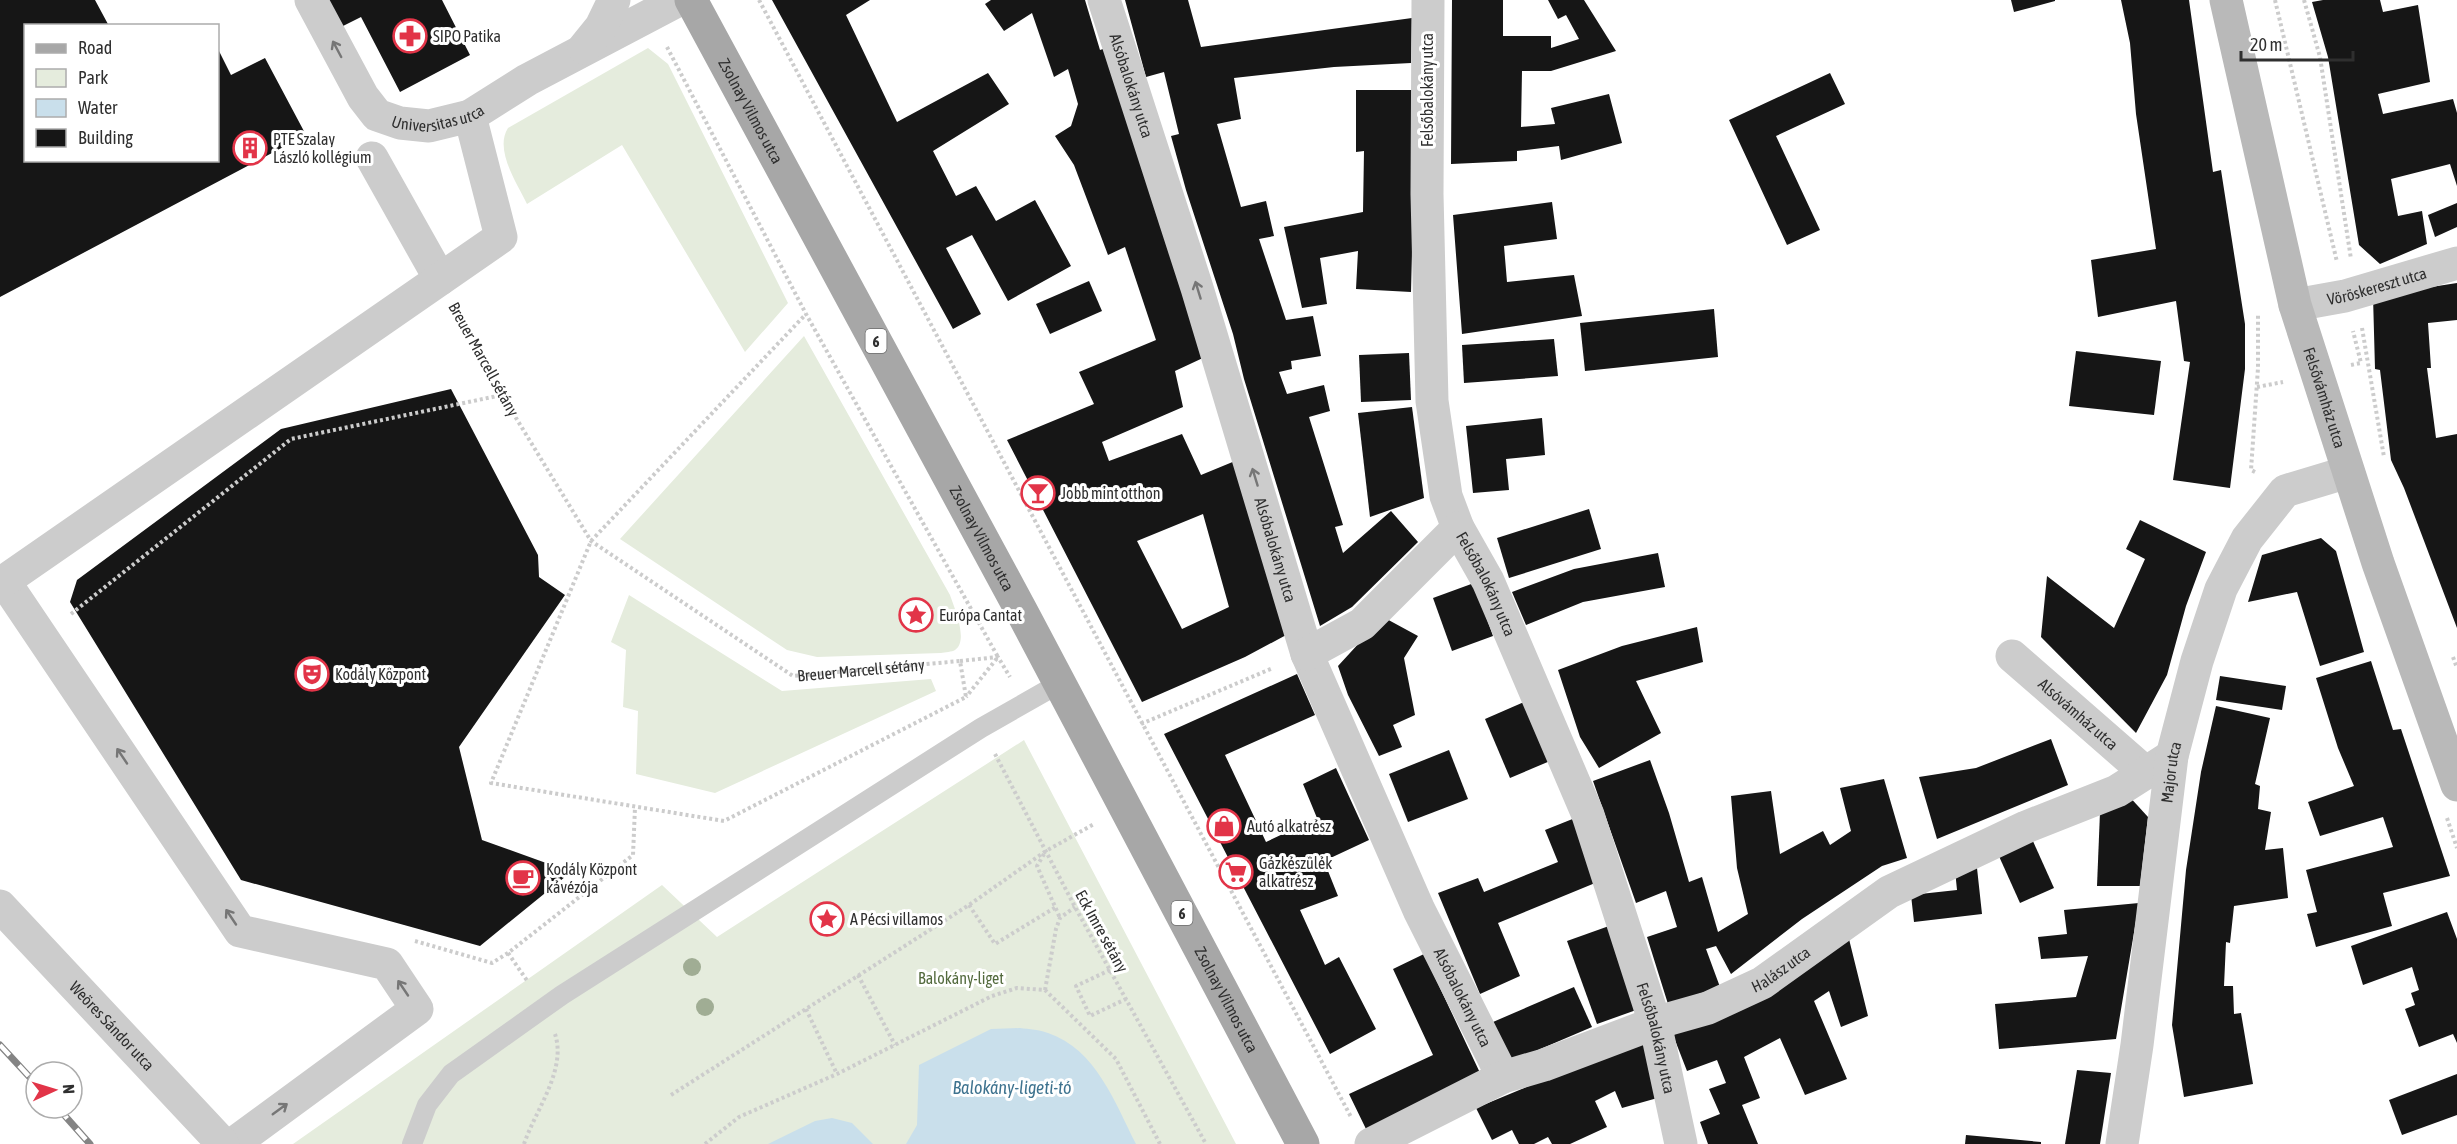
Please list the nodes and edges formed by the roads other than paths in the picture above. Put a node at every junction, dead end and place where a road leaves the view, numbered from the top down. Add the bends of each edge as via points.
1 (311, 0) edge
2 (614, 0) edge
3 (679, 0) edge
4 (691, 0) edge
5 (1104, 0) edge
6 (1428, 0) edge
7 (2226, 0) edge
8 (581, 52) junction
9 (470, 116) junction
10 (372, 158) dead end
11 (2457, 263) edge
12 (440, 279) junction
13 (2295, 304) junction
14 (2348, 472) junction
15 (1458, 528) junction
16 (2, 583) edge
17 (1307, 654) junction
18 (2012, 656) dead end
19 (1060, 683) junction
20 (2159, 764) junction
21 (2457, 785) edge
22 (0, 906) edge
23 (1655, 1023) junction
24 (1503, 1077) junction
25 (1363, 1134) edge
26 (223, 1144) edge
27 (233, 1144) edge
28 (412, 1144) edge
29 (1303, 1144) edge
30 (1681, 1144) edge
31 (2122, 1144) edge

9 -> 1 street, Universitas utca via 429,126 399,123 377,115 363,97
2 - 8 street, Universitas utca via 602,27
3 - 8 street, Universitas utca
4 - 19 main road, Zsolnay Vilmos utca / 6
17 -> 5 street, Alsóbalokány utca via 1197,288
6 - 15 street, Felsőbalokány utca via 1426,194 1432,401 1446,496
7 - 13 street, Felsővámház utca
8 - 9 street, Universitas utca
9 - 12 street via 501,237
10 - 12 street
11 - 13 street, Vöröskereszt utca via 2351,294
12 - 16 street
13 - 14 street, Felsővámház utca
14 - 20 street, Major utca via 2285,491 2247,539 2221,589
14 - 21 street, Felsővámház utca
15 - 17 street via 1362,624
15 - 23 street, Felsőbalokány utca via 1488,581 1588,815
27 -> 16 street via 417,1009 387,964 240,931
17 - 24 street, Alsóbalokány utca via 1419,910
18 - 20 street, Alsóvámház utca
19 - 28 lane via 981,729 545,1007 451,1074 427,1105
19 - 29 main road, Zsolnay Vilmos utca / 6
20 - 23 street, Halász utca via 2117,791 2026,827 1889,892 1762,983 1708,1008
20 - 31 street, Major utca via 2137,1045
22 - 26 street, Weöres Sándor utca
23 - 24 street, Halász utca
23 - 30 street, Felsőbalokány utca
24 - 25 street, Halász utca

